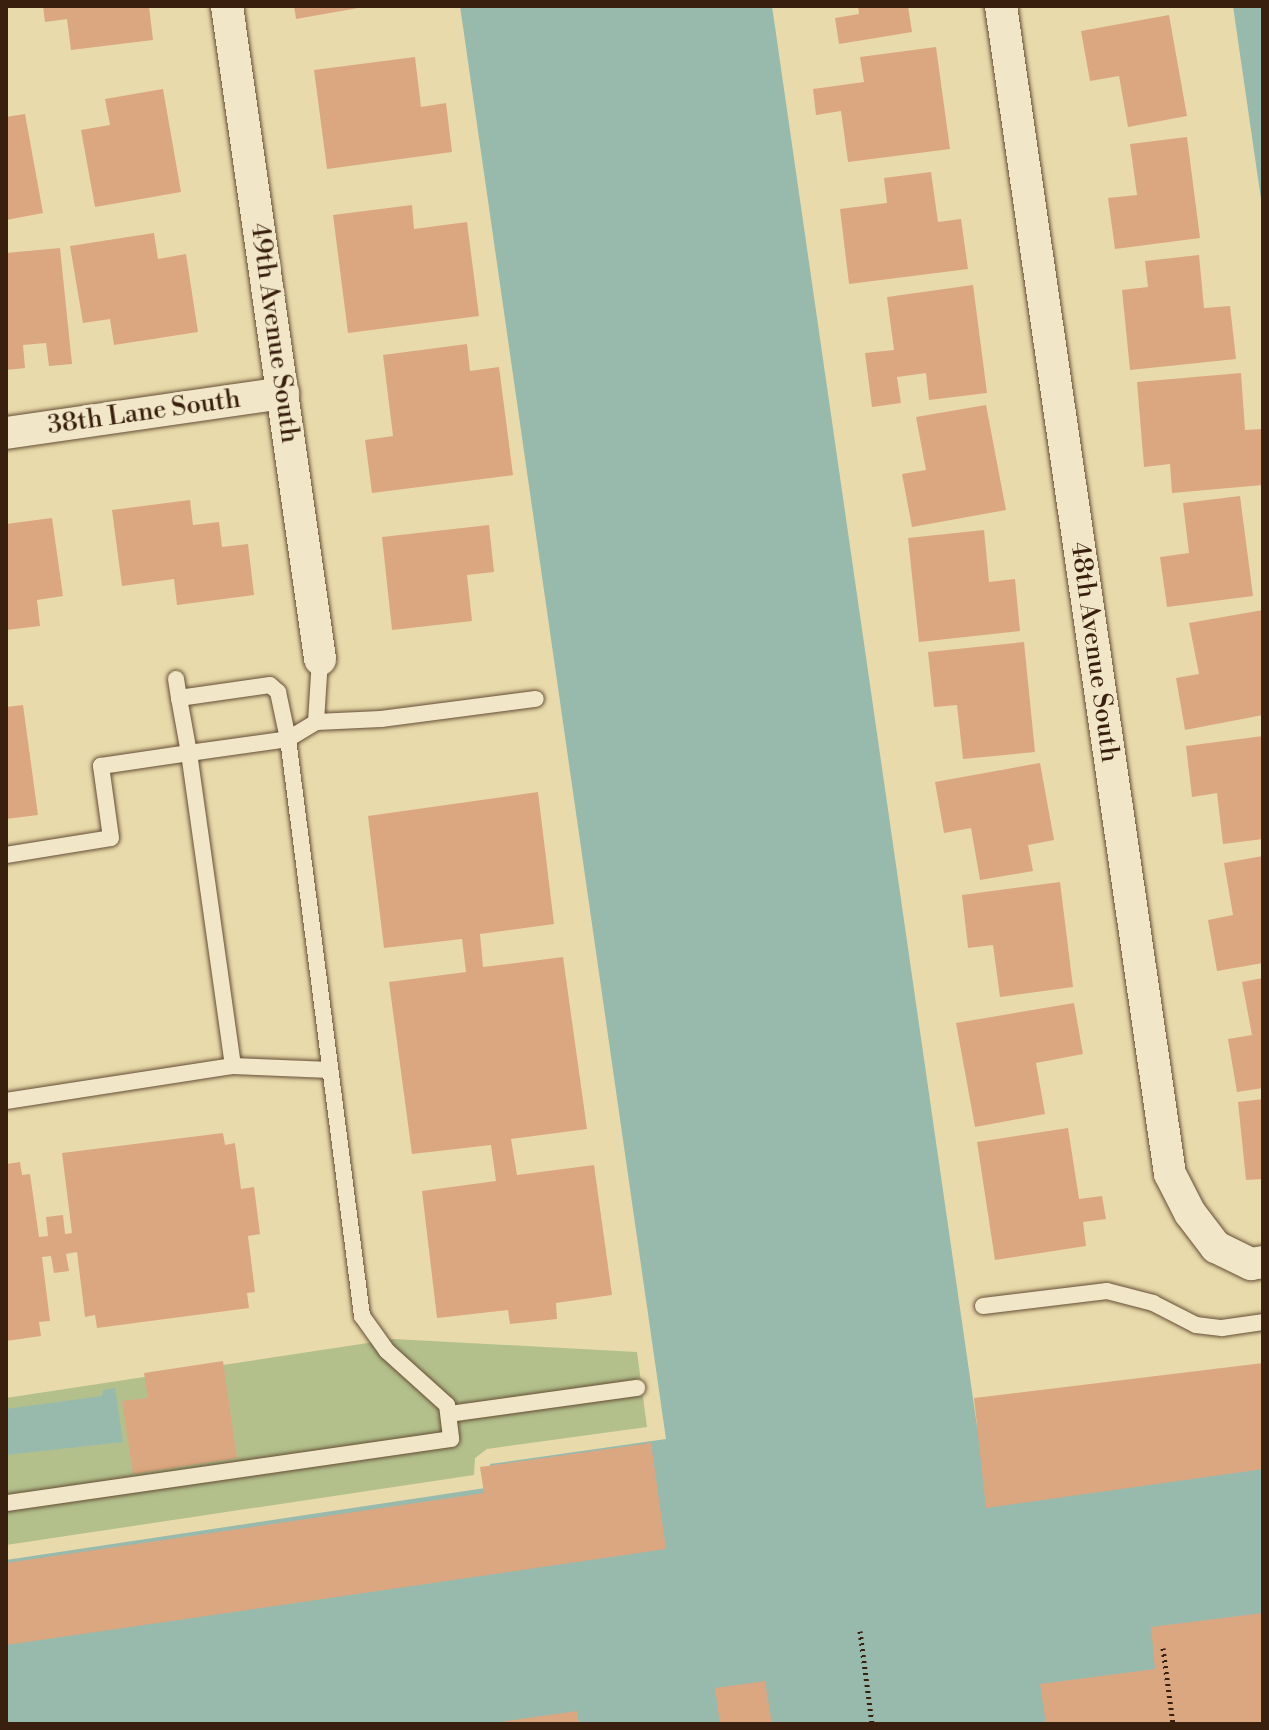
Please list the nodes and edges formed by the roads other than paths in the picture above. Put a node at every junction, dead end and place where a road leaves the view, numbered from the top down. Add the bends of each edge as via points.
1 (227, 6) edge
2 (1001, 6) edge
3 (283, 393) junction
4 (6, 433) edge
5 (320, 659) joint
6 (176, 679) dead end
7 (179, 698) junction
8 (536, 699) dead end
9 (316, 722) junction
10 (288, 739) junction
11 (189, 753) junction
12 (6, 855) edge
13 (233, 1066) junction
14 (330, 1070) junction
15 (6, 1101) edge
16 (1257, 1263) edge
17 (983, 1306) dead end
18 (1263, 1322) edge
19 (637, 1388) dead end
20 (449, 1414) junction
21 (6, 1503) edge

1 - 3 street, 49th Avenue South
2 - 16 street, 48th Avenue South via 1170,1174 1216,1247
3 - 4 street, 38th Lane South
3 - 5 street, 49th Avenue South
5 - 9 lane
6 - 7 lane
7 - 10 lane via 270,685 278,692
7 - 11 lane
8 - 9 lane
9 - 10 lane
10 - 11 lane
10 - 14 lane
11 - 12 lane via 101,766 111,838
11 - 13 lane
13 - 14 lane
13 - 15 lane
14 - 20 lane via 362,1316 387,1351 447,1405
17 - 18 lane via 1107,1291 1153,1303 1196,1325 1222,1328
19 - 20 lane
20 - 21 lane via 451,1439

